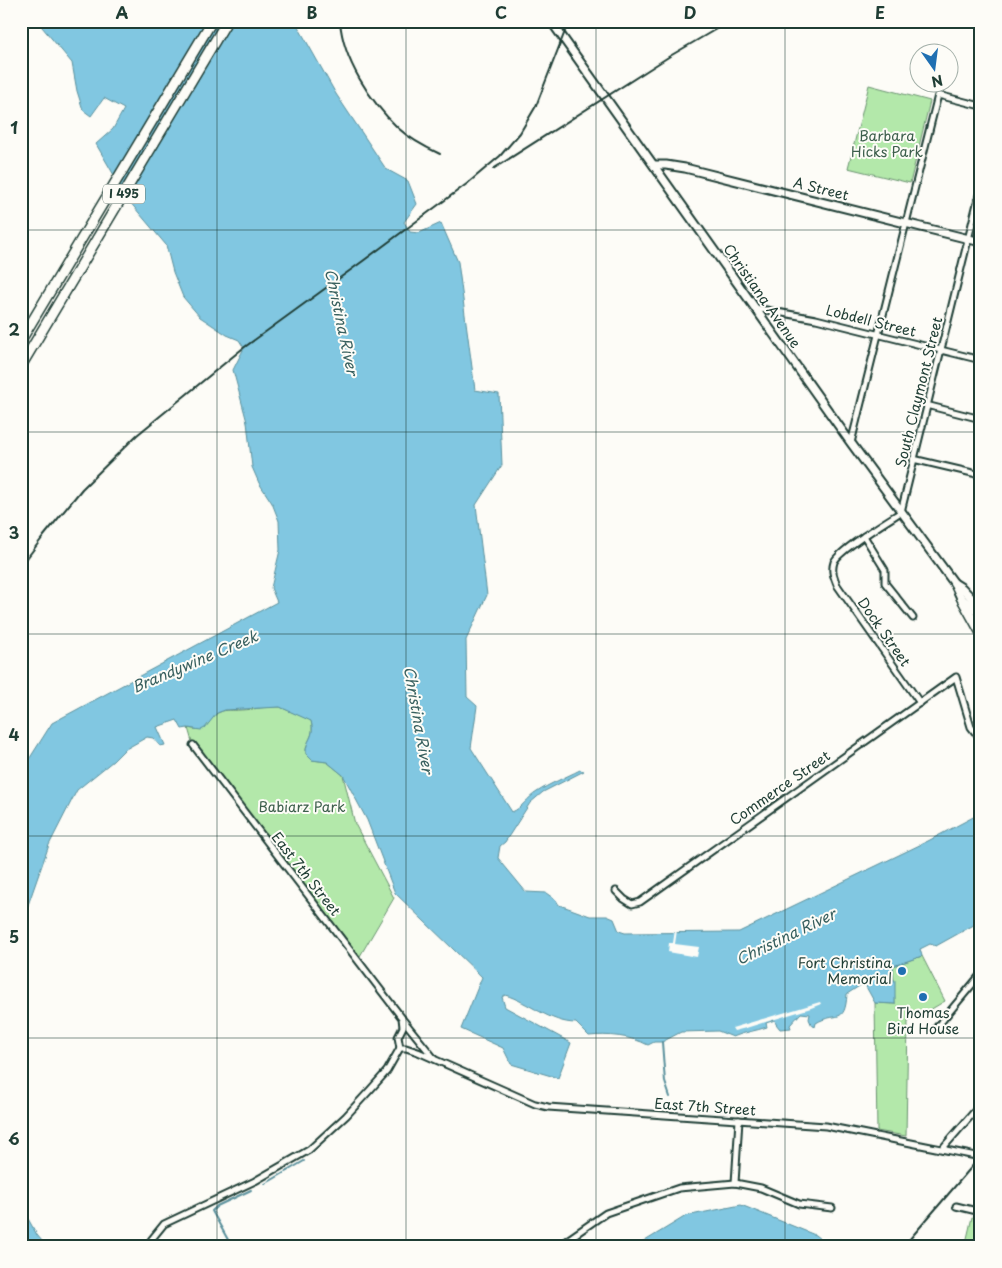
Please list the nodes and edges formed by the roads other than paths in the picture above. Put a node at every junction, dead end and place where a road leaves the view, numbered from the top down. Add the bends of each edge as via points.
1 (212, 21) edge
2 (227, 21) edge
3 (551, 21) edge
4 (981, 106) edge
5 (654, 165) junction
6 (981, 186) edge
7 (906, 223) junction
8 (968, 238) junction
9 (981, 242) edge
10 (755, 308) junction
11 (879, 335) junction
12 (21, 340) edge
13 (941, 350) junction
14 (981, 360) edge
15 (21, 366) edge
16 (926, 405) junction
17 (981, 419) edge
18 (851, 443) junction
19 (913, 459) junction
20 (981, 475) edge
21 (901, 512) junction
22 (864, 536) junction
23 (954, 583) junction
24 (961, 598) junction
25 (978, 603) edge
26 (981, 614) edge
27 (913, 618) dead end
28 (981, 634) edge
29 (920, 703) junction
30 (981, 740) edge
31 (193, 745) dead end
32 (616, 891) dead end
33 (981, 974) edge
34 (402, 1018) junction
35 (936, 1028) dead end
36 (400, 1048) junction
37 (435, 1059) junction
38 (981, 1104) edge
39 (738, 1120) junction
40 (942, 1150) junction
41 (981, 1157) edge
42 (735, 1183) junction
43 (956, 1206) dead end
44 (832, 1208) dead end
45 (981, 1212) edge
46 (151, 1240) dead end
47 (558, 1247) edge

1 - 12 highway, I 495
2 - 15 highway, I 495
3 - 5 main road, Christiana Avenue
4 - 7 street via 938,95
5 - 7 main road, A Street via 685,168
5 - 10 main road, Christiana Avenue
6 - 8 street, South Claymont Street
7 - 8 main road, A Street
7 - 11 street
8 - 9 main road, A Street
8 - 13 street, South Claymont Street
10 - 11 street, Lobdell Street via 795,314
10 - 18 main road, Christiana Avenue
11 - 13 street, Lobdell Street
11 - 18 street
13 - 14 street, Lobdell Street
13 - 16 street, South Claymont Street
16 - 17 street
16 - 19 street, South Claymont Street
18 - 21 main road, Christiana Avenue
19 - 20 street
19 - 21 street, South Claymont Street
21 - 22 street
21 - 23 main road, Christiana Avenue
22 - 27 street via 886,570 885,584
22 - 29 street, Dock Street via 836,559 832,572 837,585
23 - 24 main road, Christiana Avenue
23 - 25 main road, Christiana Avenue
24 - 26 main road, Christiana Avenue
24 - 28 main road
29 - 30 street, Commerce Street via 956,677 971,727
29 - 32 street, Commerce Street via 640,902 632,904
31 - 34 street, East 7th Street
33 - 35 street
34 - 36 street via 403,1027 398,1037
34 - 37 street, East 7th Street
36 - 37 street, East 7th Street
36 - 46 street via 370,1090 308,1150 256,1180 162,1225
37 - 39 street, East 7th Street via 548,1108
38 - 40 street
39 - 40 street, East 7th Street via 826,1126
39 - 42 street
40 - 41 street, East 7th Street
42 - 44 street via 761,1188 799,1204
42 - 47 street via 684,1187 606,1213
43 - 45 street

